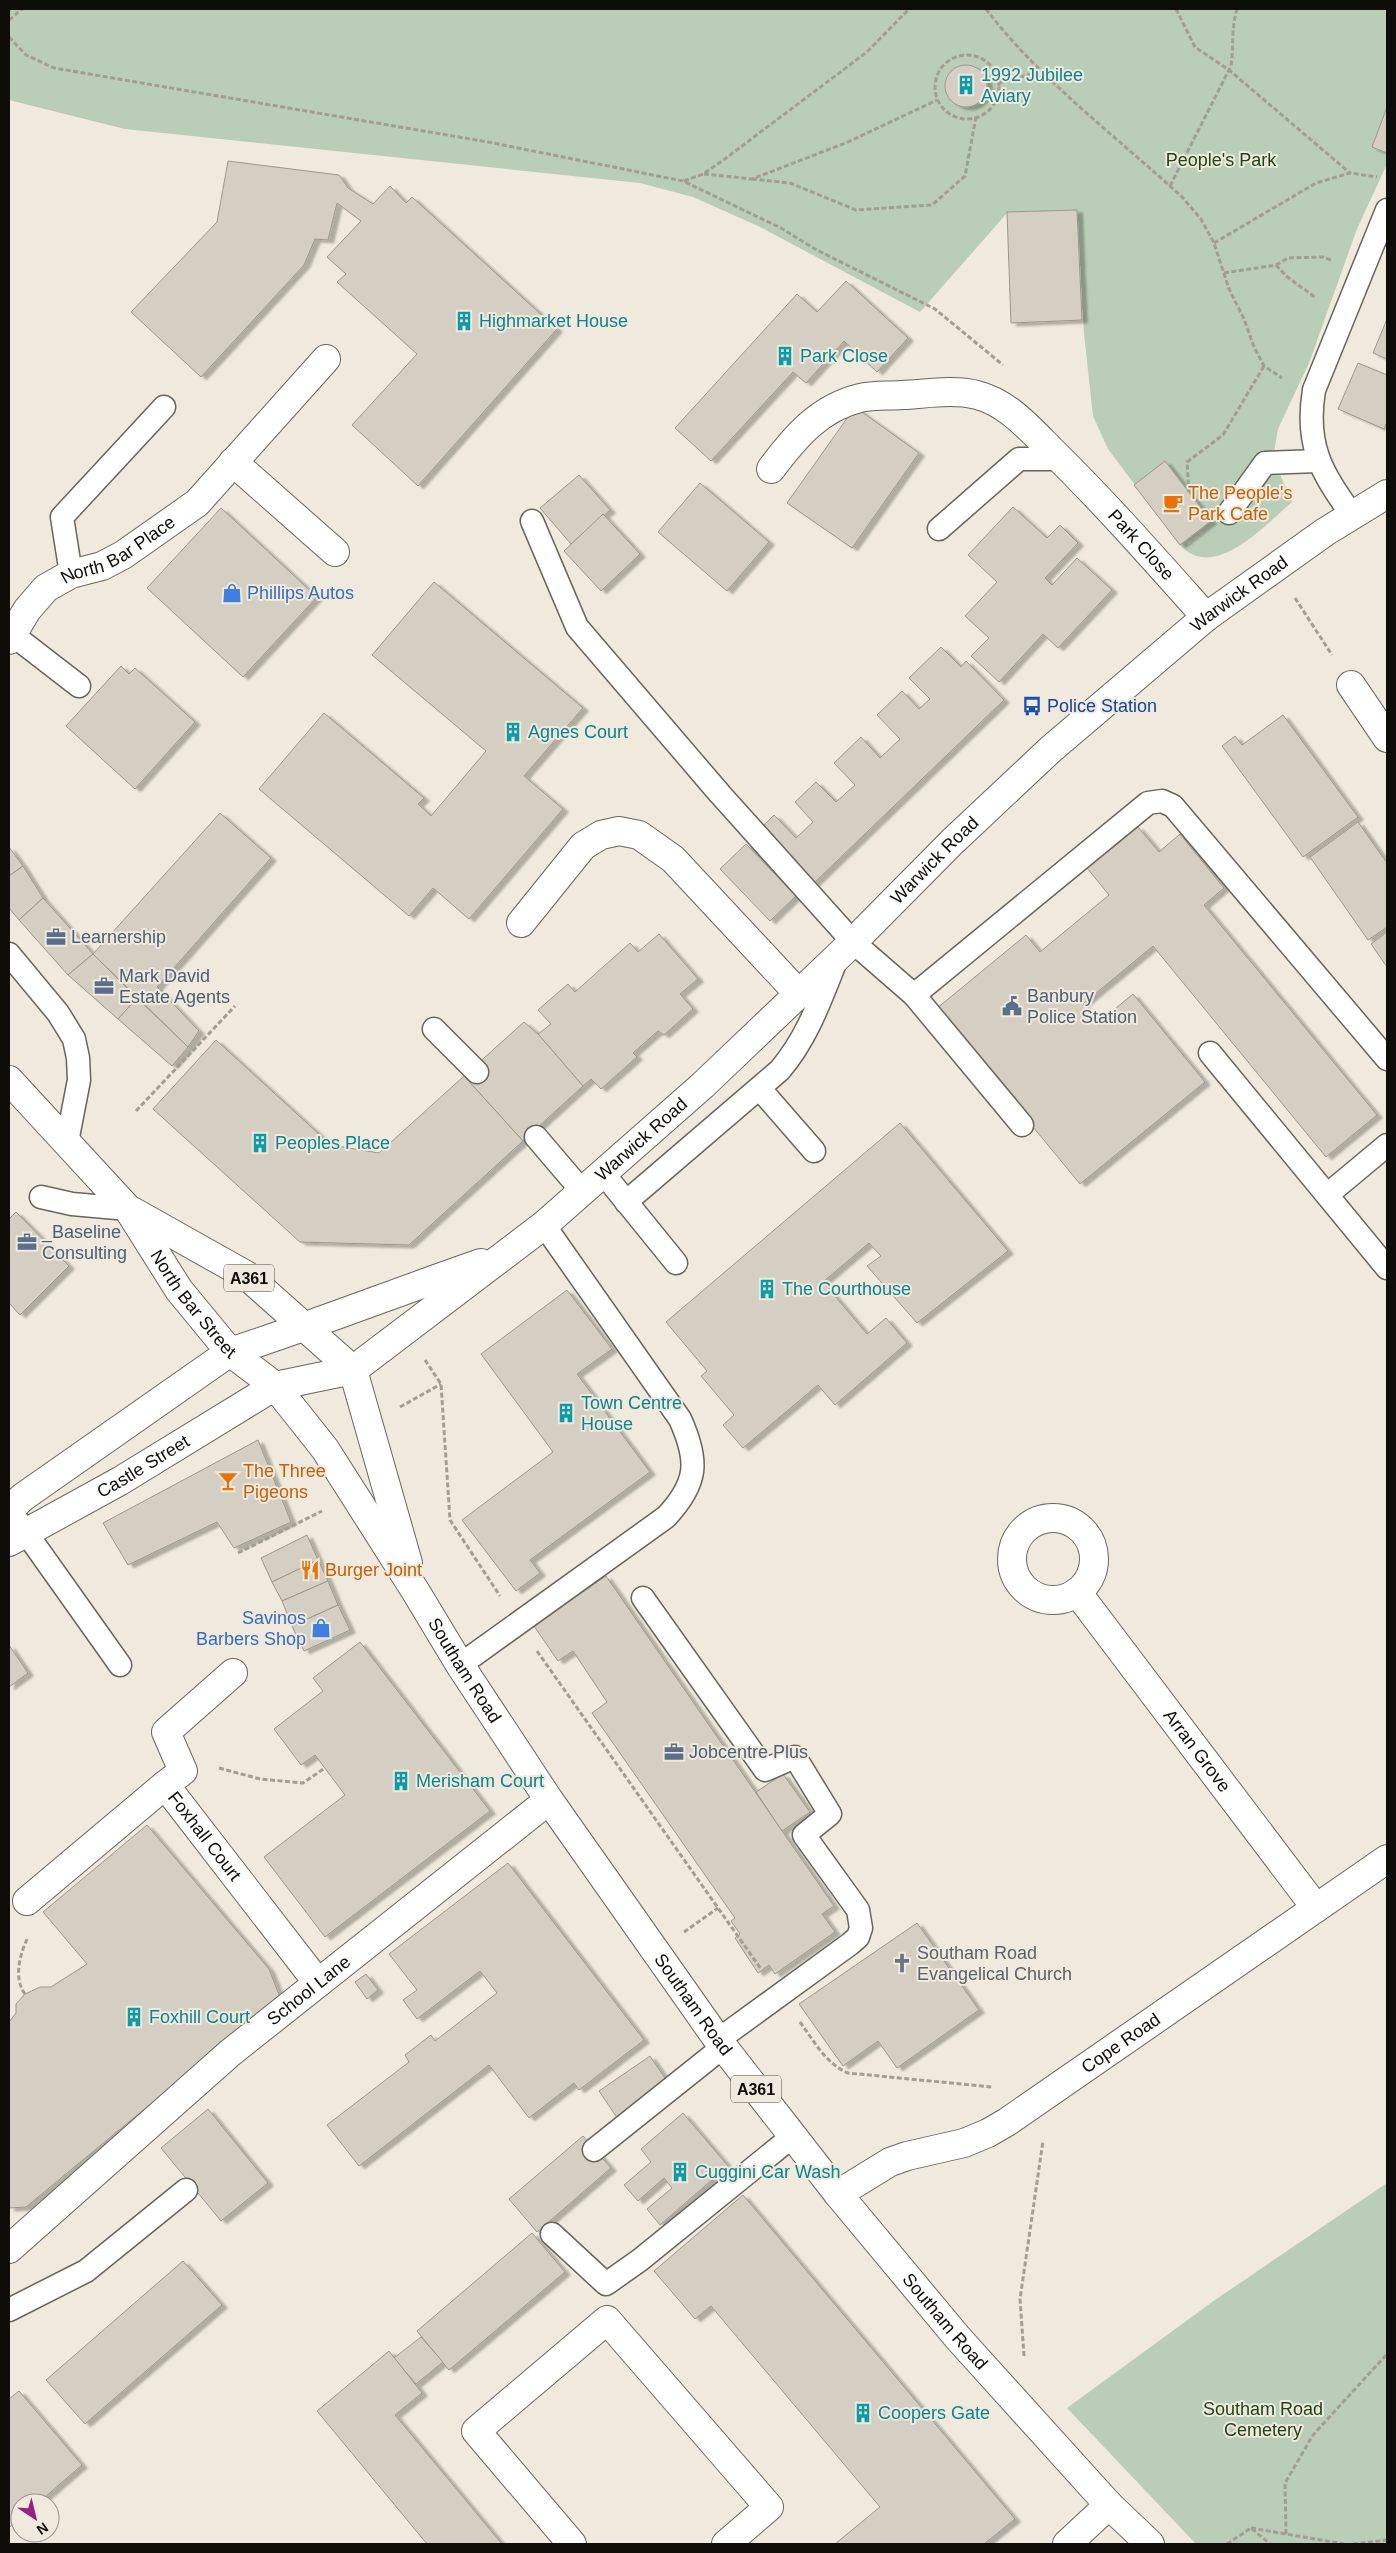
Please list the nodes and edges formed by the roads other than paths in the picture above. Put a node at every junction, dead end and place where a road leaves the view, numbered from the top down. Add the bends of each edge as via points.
1 (1387, 210) edge
2 (326, 359) dead end
3 (164, 408) dead end
4 (1060, 459) junction
5 (1318, 461) junction
6 (233, 462) junction
7 (771, 469) dead end
8 (1387, 494) edge
9 (1229, 513) road end
10 (1352, 515) junction
11 (532, 521) dead end
12 (939, 529) dead end
13 (335, 552) dead end
14 (71, 574) junction
15 (1206, 617) junction
16 (11, 638) edge
17 (79, 686) dead end
18 (1351, 686) road end
19 (1387, 738) edge
20 (521, 923) dead end
21 (845, 950) junction
22 (9, 954) edge
23 (799, 994) junction
24 (914, 995) junction
25 (434, 1029) dead end
26 (1210, 1053) dead end
27 (1387, 1059) edge
28 (477, 1072) dead end
29 (9, 1080) edge
30 (760, 1089) junction
31 (1022, 1125) dead end
32 (536, 1137) dead end
33 (67, 1142) junction
34 (1387, 1145) edge
35 (814, 1151) dead end
36 (603, 1173) junction
37 (582, 1191) junction
38 (1327, 1195) junction
39 (41, 1197) dead end
40 (626, 1202) junction
41 (128, 1209) junction
42 (544, 1225) junction
43 (504, 1255) junction
44 (676, 1263) dead end
45 (1387, 1268) edge
46 (305, 1328) junction
47 (230, 1352) junction
48 (353, 1370) junction
49 (275, 1386) junction
50 (9, 1510) edge
51 (18, 1538) edge
52 (416, 1592) junction
53 (1076, 1592) dead end
54 (643, 1598) dead end
55 (120, 1665) dead end
56 (460, 1665) junction
57 (233, 1674) dead end
58 (174, 1778) junction
59 (548, 1800) junction
60 (1387, 1859) edge
61 (27, 1901) road end
62 (1316, 1908) junction
63 (318, 1984) junction
64 (720, 2044) junction
65 (793, 2136) junction
66 (594, 2150) dead end
67 (186, 2190) dead end
68 (838, 2194) junction
69 (552, 2234) dead end
70 (9, 2250) edge
71 (9, 2310) edge
72 (1109, 2506) junction
73 (572, 2544) edge
74 (726, 2544) edge
75 (1067, 2544) edge
76 (1150, 2544) edge

1 - 5 lane via 1314,390 1310,416
2 - 6 street, North Bar Place
3 - 14 lane via 62,517
4 - 7 street, Park Close via 1012,412 977,395 955,392 862,398 836,406 813,420
4 - 12 lane via 1019,460
4 - 15 street, Park Close
5 - 9 lane via 1265,464
5 - 10 lane via 1329,484
6 - 13 street
6 - 14 street, North Bar Place via 197,503 123,555 102,566
8 - 10 street, Warwick Road
10 - 15 street, Warwick Road
11 - 21 lane via 577,627 720,794
14 - 16 street, North Bar Place via 46,588 27,610
15 - 21 street, Warwick Road via 1051,749 952,842
16 - 17 lane
18 - 19 street
20 - 23 street via 583,846 601,835 619,832 639,835 673,859
21 - 23 street, Warwick Road
21 - 24 lane
21 - 30 lane via 796,1050
22 - 33 lane via 58,1013 74,1039 78,1080
23 - 36 street, Warwick Road
24 - 27 lane via 1148,802 1162,801 1173,806
24 - 31 lane
25 - 28 lane
26 - 38 lane
29 - 33 street, North Bar Street / A361
30 - 35 lane
30 - 40 lane
32 - 37 lane
33 - 41 street, North Bar Street / A361
34 - 38 lane
36 - 37 street, Warwick Road
36 - 40 lane
37 - 42 street, Warwick Road
38 - 45 lane
39 - 41 lane via 72,1204
40 - 44 lane
41 - 46 street, North Bar Street / A361 via 246,1275
41 - 47 street, North Bar Street / A361 via 179,1290
42 - 43 street, Warwick Road
42 - 56 lane via 680,1419 693,1455 694,1474 679,1503 666,1517
43 - 46 street, Warwick Road via 374,1300
43 - 48 street, Warwick Road
46 - 47 street, Warwick Road
46 - 48 street, North Bar Street / A361
47 - 49 street, North Bar Street / A361
47 - 50 street
48 - 49 street, Warwick Road
48 - 52 street, Southam Road / A361
49 - 51 street, Castle Street via 120,1481
49 - 52 street, Southam Road / A361 via 325,1449
50 - 51 lane
51 - 55 lane
52 - 56 street, Southam Road / A361
53 - 62 street, Arran Grove
54 - 64 lane via 765,1770 795,1757 830,1814 804,1835 852,1900 860,1918 858,1937
56 - 59 street, Southam Road / A361
57 - 58 street via 166,1732
58 - 61 street, Foxhall Court
58 - 63 street, Foxhall Court
59 - 63 street, School Lane
59 - 64 street, Southam Road / A361
60 - 62 street, Cope Road
62 - 68 street, Cope Road via 988,2134 890,2162
63 - 70 street, School Lane via 230,2053
64 - 65 street, Southam Road / A361
64 - 66 lane
65 - 68 street, Southam Road / A361
65 - 69 lane via 606,2284
67 - 71 lane via 86,2271
68 - 72 street, Southam Road / A361 via 958,2338
72 - 75 street
72 - 76 street, Southam Road / A361
73 - 74 street via 476,2431 607,2320 769,2507

